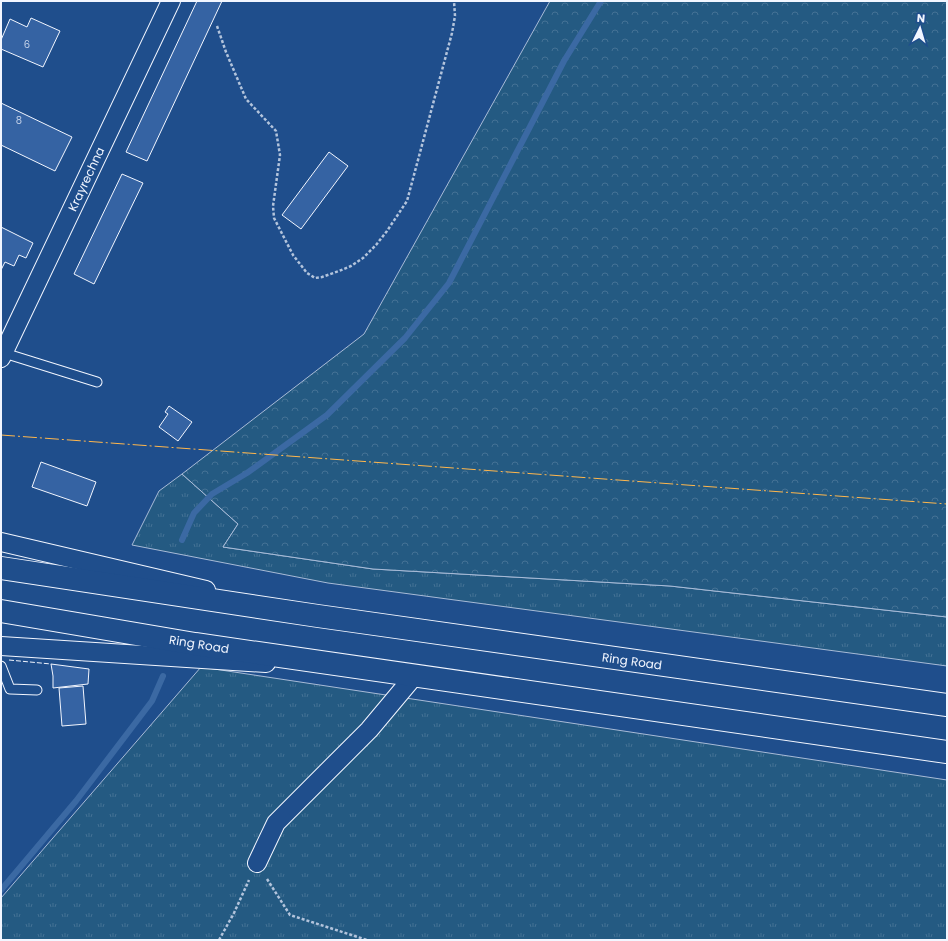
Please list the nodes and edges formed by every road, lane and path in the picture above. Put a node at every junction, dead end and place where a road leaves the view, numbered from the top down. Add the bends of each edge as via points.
1 (171, 1) edge
2 (454, 1) edge
3 (217, 26) dead end
4 (7, 330) edge
5 (2, 355) edge
6 (98, 382) dead end
7 (1, 542) edge
8 (1, 568) edge
9 (1, 611) edge
10 (318, 616) junction
11 (1, 646) edge
12 (1, 666) edge
13 (406, 673) junction
14 (37, 690) dead end
15 (947, 705) edge
16 (947, 752) edge
17 (257, 863) junction
18 (219, 940) edge
19 (367, 940) edge

1 - 4 street, Krayrechna
2 - 3 path via 452,33 407,201 387,231 363,258 351,266 315,278 307,273 293,255 274,218 273,206 280,155 276,131 246,99
4 - 5 street, Krayrechna
5 - 6 lane
7 - 10 street, Ring Road
8 - 10 highway, Ring Road
9 - 13 highway, Ring Road via 195,644
10 - 15 highway, Ring Road
11 - 13 street, Ring Road
12 - 14 lane via 10,689
13 - 16 highway, Ring Road
13 - 17 street via 369,730 276,823
17 - 18 path
17 - 19 path via 290,915

